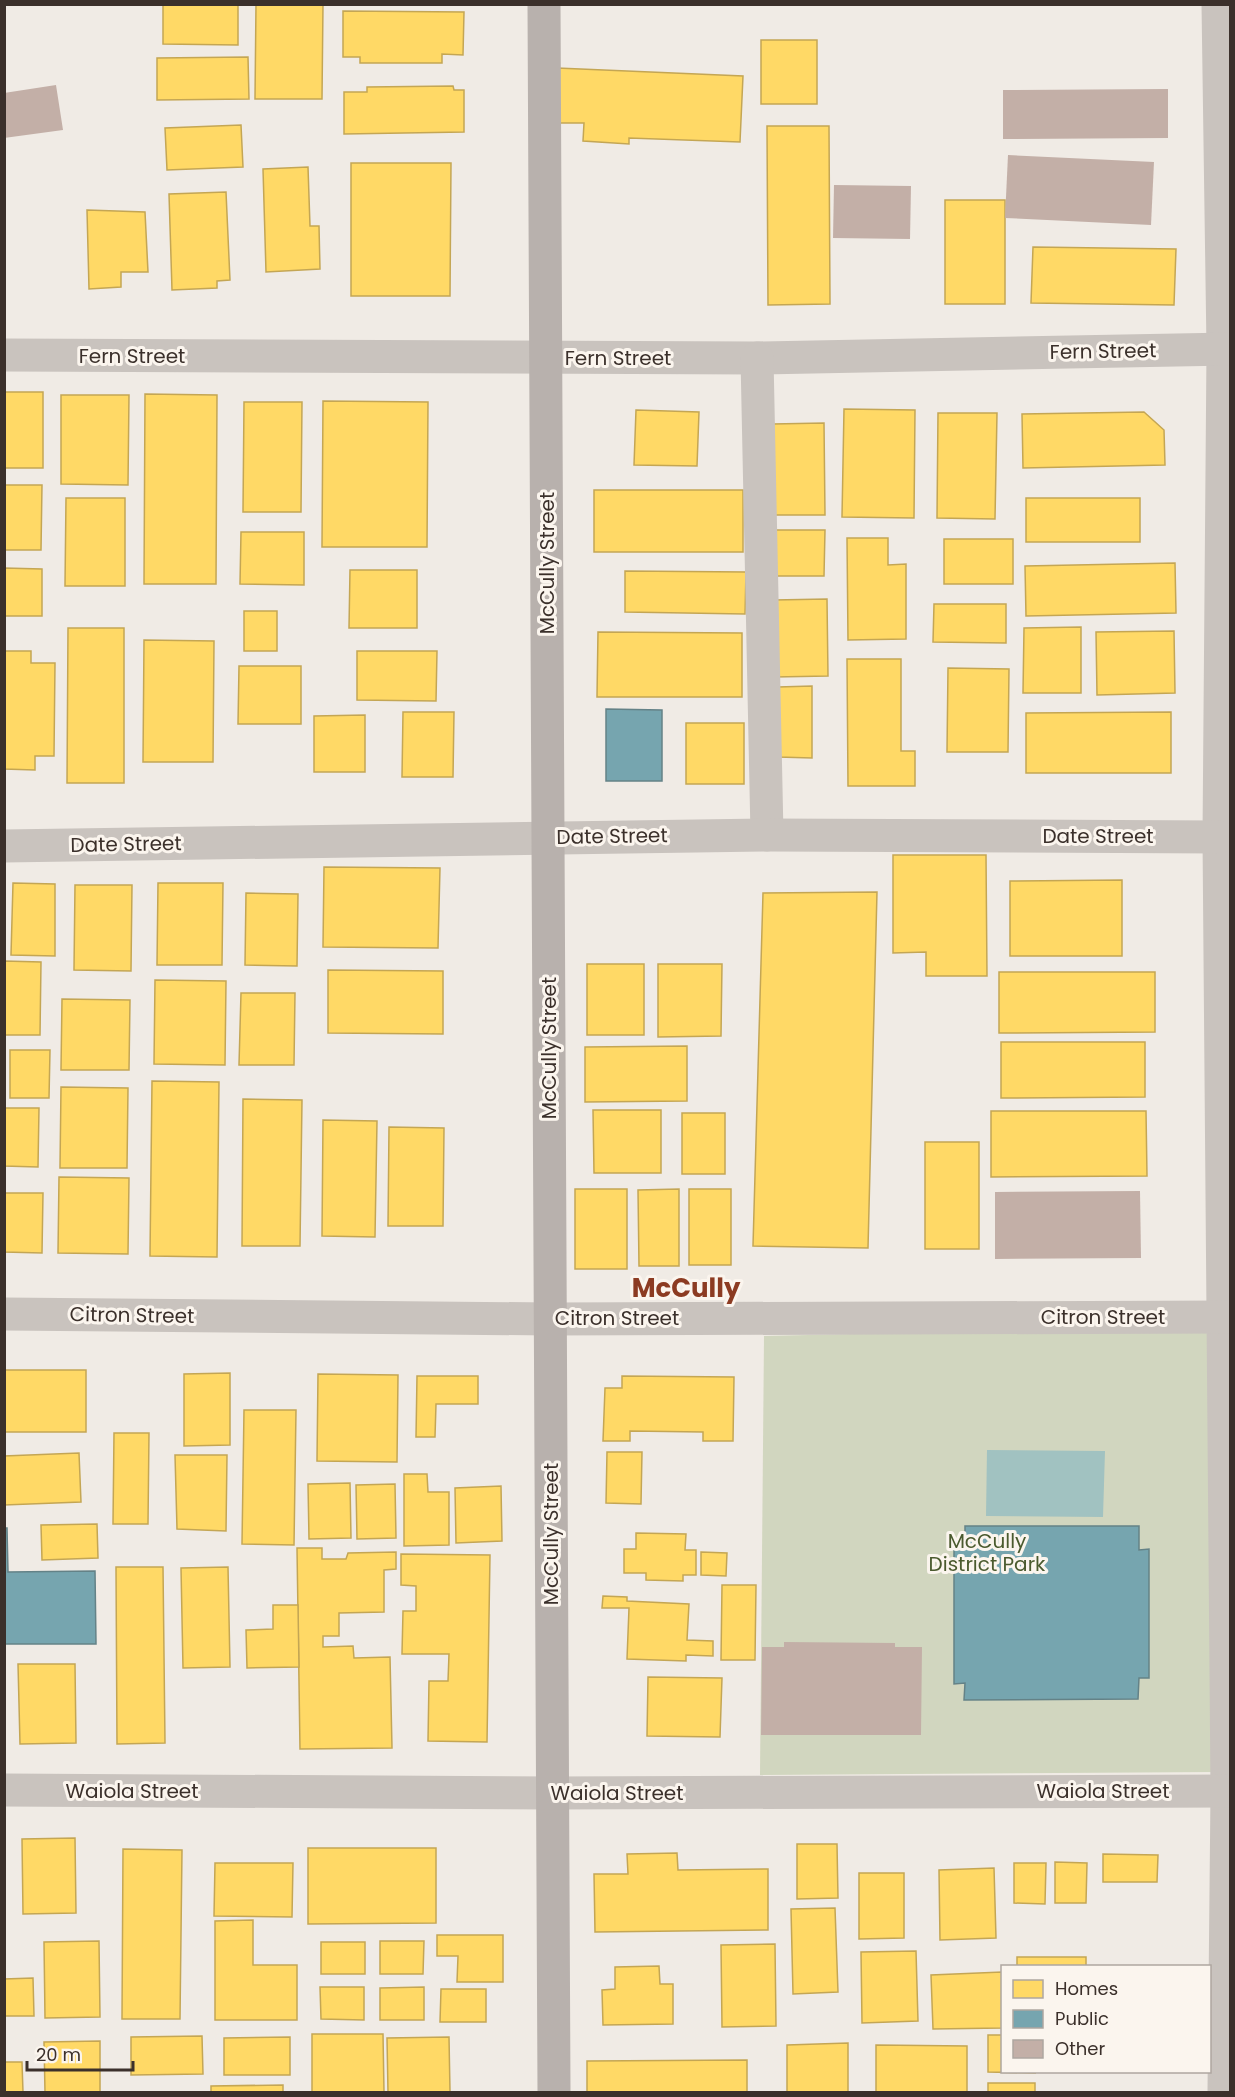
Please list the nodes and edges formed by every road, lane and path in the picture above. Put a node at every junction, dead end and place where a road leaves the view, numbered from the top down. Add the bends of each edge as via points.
1 (544, 4) edge
2 (1218, 4) edge
3 (1227, 349) edge
4 (4, 355) edge
5 (546, 358) junction
6 (757, 358) junction
7 (766, 835) junction
8 (548, 837) junction
9 (1219, 837) junction
10 (4, 846) edge
11 (4, 1314) edge
12 (1226, 1317) edge
13 (550, 1319) junction
14 (4, 1790) edge
15 (1229, 1791) edge
16 (552, 1793) junction
17 (554, 2092) edge
18 (1224, 2092) edge

1 - 5 main road, McCully Street
2 - 3 street
3 - 6 street, Fern Street
3 - 9 street
4 - 5 street, Fern Street
5 - 6 street, Fern Street
5 - 8 main road, McCully Street
6 - 7 street
7 - 8 street, Date Street
7 - 9 street, Date Street
8 - 10 street, Date Street
8 - 13 main road, McCully Street
9 - 12 street
11 - 13 street, Citron Street
12 - 13 street, Citron Street
12 - 15 street
13 - 16 main road, McCully Street
14 - 16 street, Waiola Street
15 - 16 street, Waiola Street
15 - 18 street
16 - 17 main road, McCully Street

